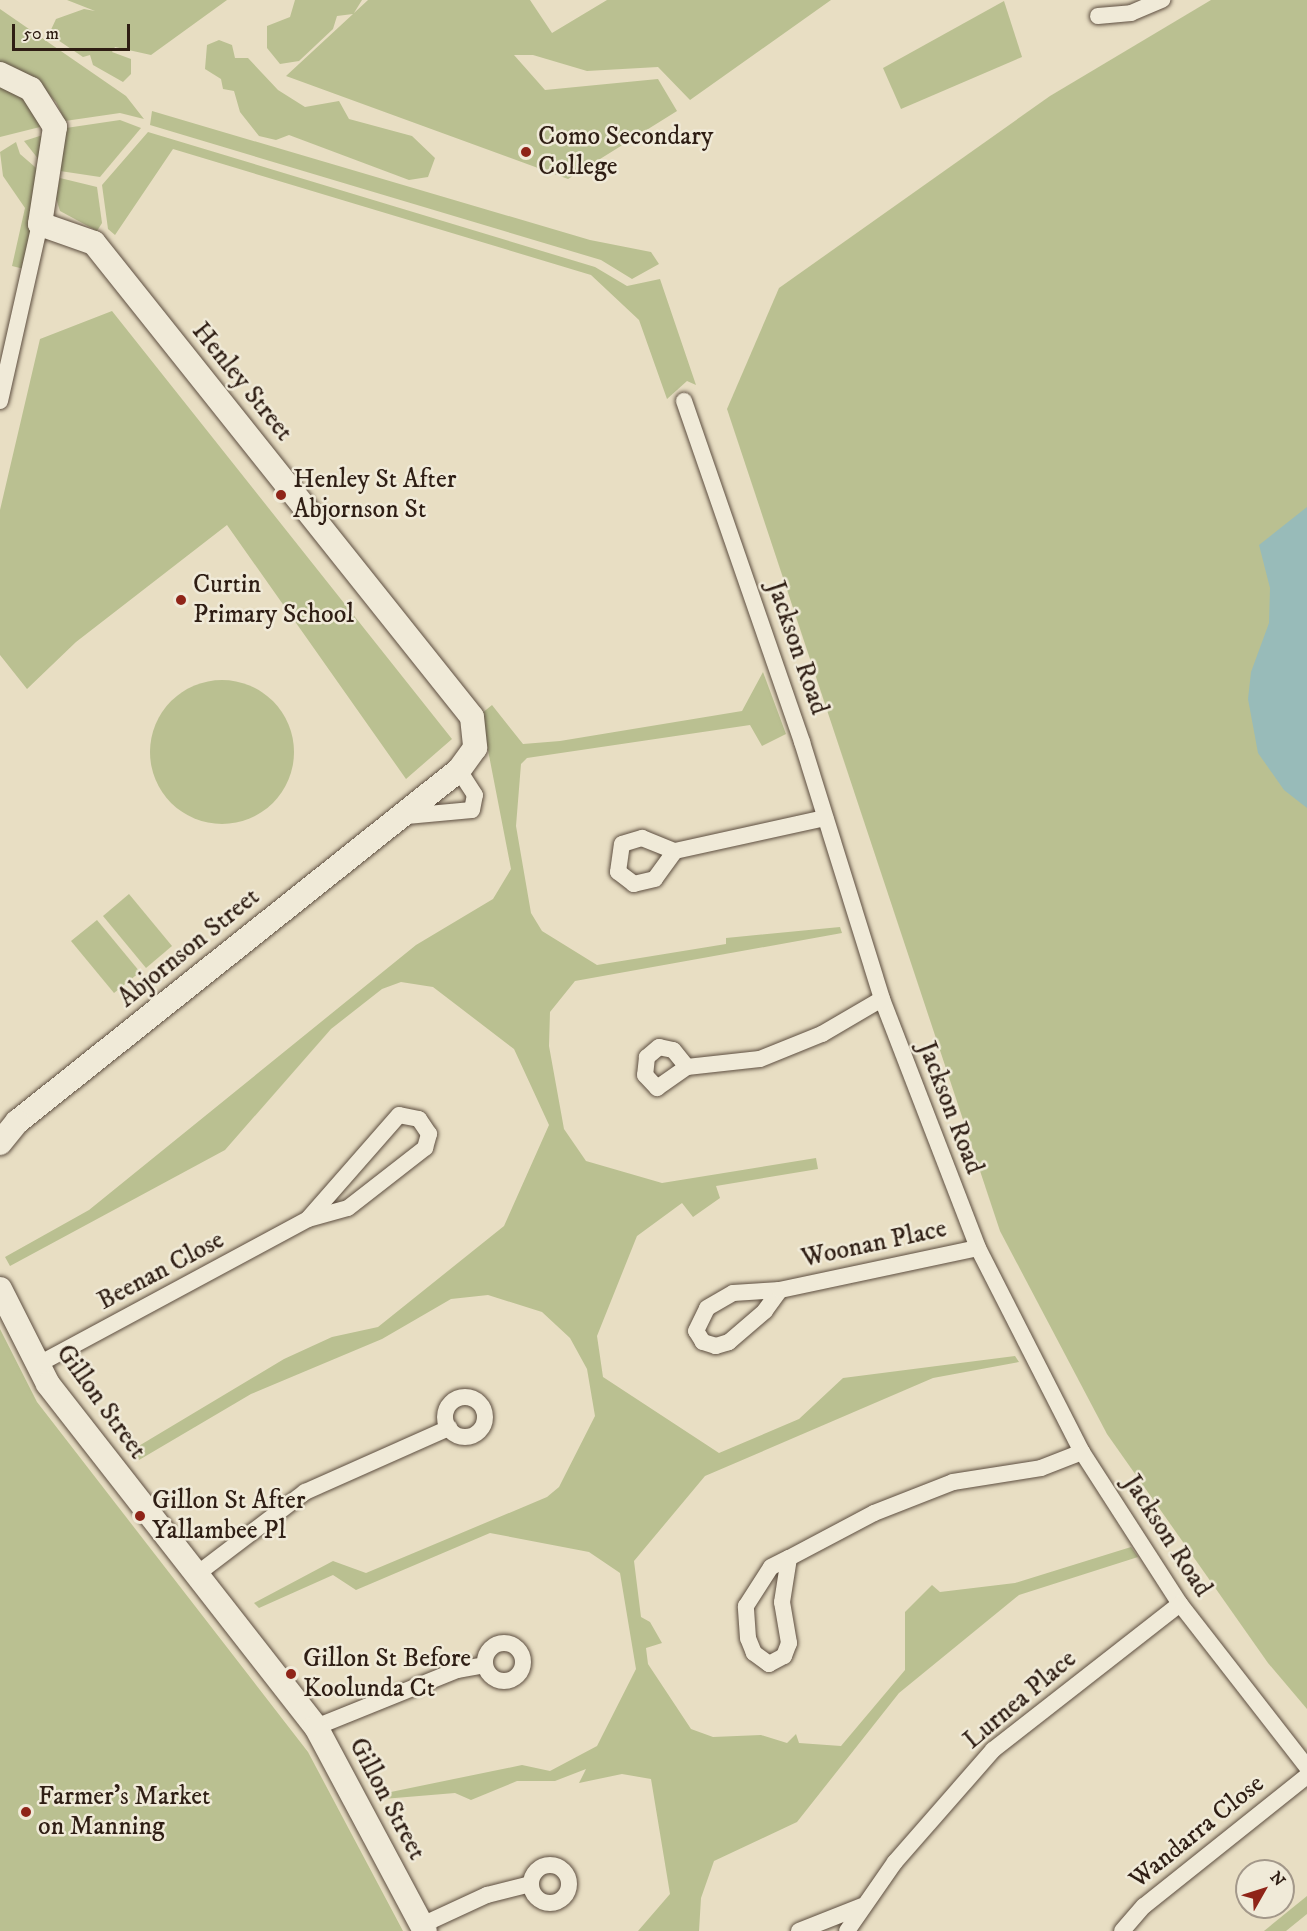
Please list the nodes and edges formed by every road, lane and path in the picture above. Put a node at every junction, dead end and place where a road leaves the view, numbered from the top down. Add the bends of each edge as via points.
1 (1162, 0) edge
2 (1098, 16) dead end
3 (0, 74) edge
4 (40, 224) junction
5 (0, 401) edge
6 (684, 401) dead end
7 (475, 748) joint
8 (459, 770) junction
9 (396, 817) junction
10 (825, 818) junction
11 (675, 852) dead end
12 (882, 999) junction
13 (687, 1067) dead end
14 (9, 1126) edge
15 (0, 1143) edge
16 (308, 1219) junction
17 (978, 1248) junction
18 (0, 1289) edge
19 (780, 1290) junction
20 (37, 1365) junction
21 (449, 1428) dead end
22 (1082, 1452) junction
23 (789, 1558) junction
24 (197, 1574) junction
25 (1180, 1604) junction
26 (485, 1665) dead end
27 (316, 1727) junction
28 (1307, 1767) edge
29 (1307, 1776) edge
30 (530, 1884) dead end
31 (862, 1906) junction
32 (423, 1928) edge
33 (799, 1931) edge
34 (847, 1931) edge
35 (1122, 1931) edge

1 - 2 street via 1131,13
3 - 4 street via 31,89 55,127
4 - 5 street
4 - 7 street, Henley Street via 94,243 472,717
6 - 10 street, Jackson Road
7 - 8 street, Abjornson Street
8 - 9 street, Abjornson Street
8 - 9 street via 475,795 472,810
9 - 14 street, Abjornson Street
10 - 11 street
10 - 12 street, Jackson Road
12 - 13 street via 822,1034 760,1059
12 - 17 street, Jackson Road
14 - 15 street, Abjornson Street
16 - 16 street, Beenan Close via 399,1116 419,1119 429,1134 425,1148 348,1208
16 - 20 street, Beenan Close
17 - 19 street, Woonan Place
17 - 22 street, Jackson Road
18 - 20 street, Gillon Street
19 - 19 street, Woonan Place via 733,1293 707,1308 696,1331 703,1342 716,1346 729,1342 765,1311
20 - 24 street, Gillon Street
21 - 24 street via 305,1492
22 - 23 street via 1041,1468 953,1482 873,1513
22 - 25 street, Jackson Road
23 - 23 street via 782,1602 789,1643 784,1656 769,1664 751,1646 746,1606 759,1580
24 - 27 street, Gillon Street
25 - 28 street, Jackson Road
25 - 31 street, Lurnea Place via 993,1750
26 - 27 street via 457,1670
27 - 32 street, Gillon Street
29 - 35 street, Wandarra Close via 1144,1906
30 - 32 street via 487,1895
31 - 33 street, Lurnea Place
31 - 34 street, Lurnea Place

